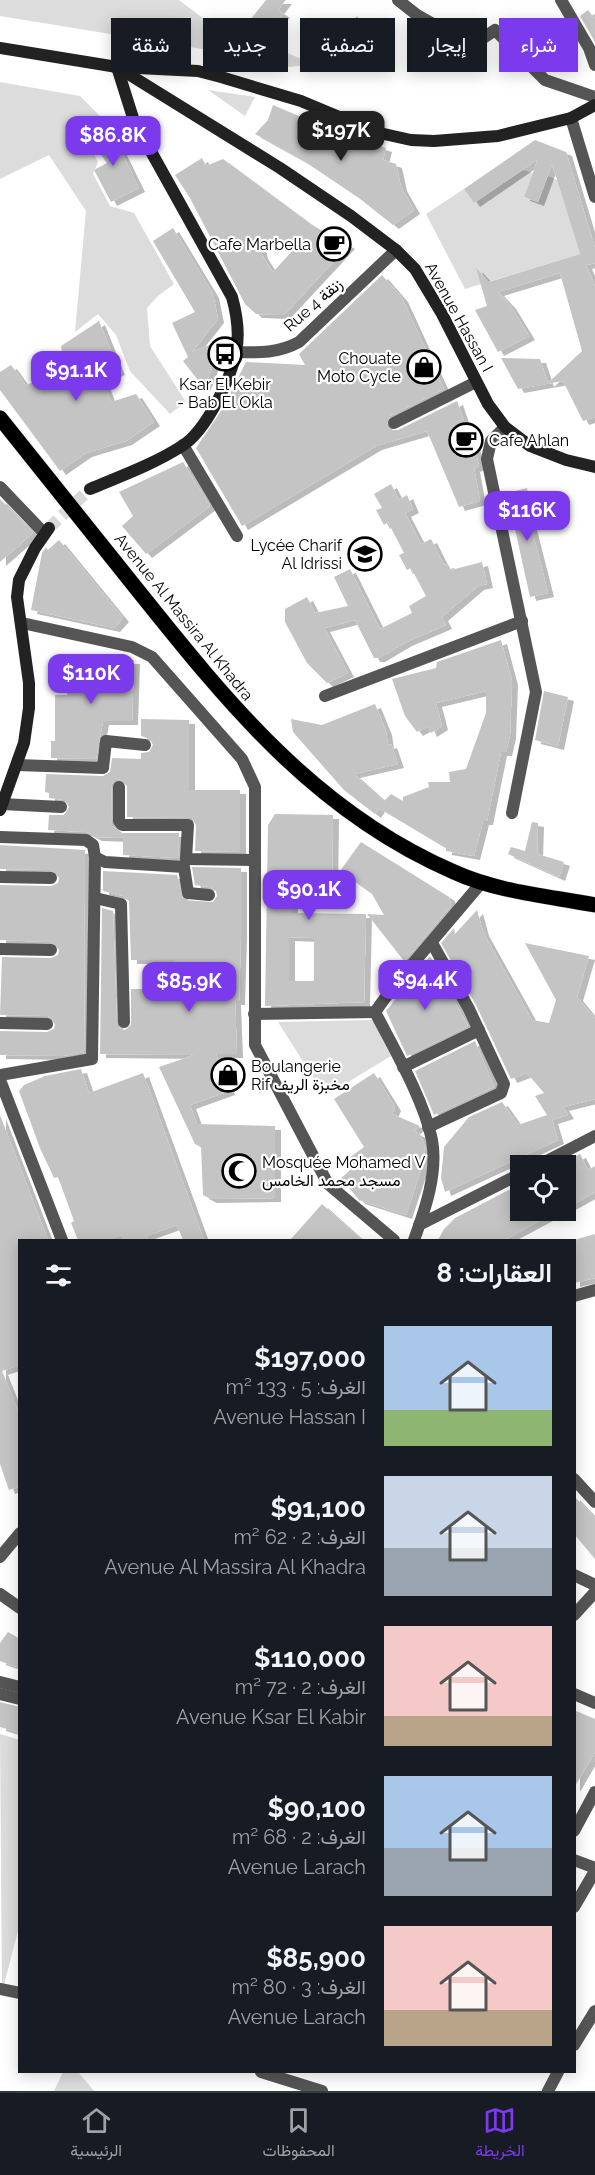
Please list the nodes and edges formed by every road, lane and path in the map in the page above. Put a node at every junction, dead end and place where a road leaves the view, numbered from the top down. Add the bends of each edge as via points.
1 (398, 0) edge
2 (561, 0) edge
3 (592, 47) edge
4 (0, 48) edge
5 (595, 65) edge
6 (111, 66) edge
7 (191, 71) edge
8 (119, 72) edge
9 (125, 72) edge
10 (595, 97) edge
11 (595, 105) edge
12 (572, 118) junction
13 (595, 197) edge
14 (396, 250) junction
15 (236, 352) junction
16 (476, 382) junction
17 (0, 418) edge
18 (394, 423) dead end
19 (505, 427) junction
20 (183, 445) junction
21 (595, 467) edge
22 (0, 488) edge
23 (90, 489) tunnel mouth
24 (237, 536) dead end
25 (522, 621) junction
26 (22, 623) junction
27 (325, 696) dead end
28 (145, 745) dead end
29 (17, 765) junction
30 (119, 787) dead end
31 (1, 807) edge
32 (61, 807) dead end
33 (512, 813) dead end
34 (0, 837) edge
35 (95, 857) junction
36 (254, 860) junction
37 (186, 864) junction
38 (0, 877) edge
39 (51, 878) dead end
40 (482, 882) junction
41 (209, 894) dead end
42 (95, 898) junction
43 (595, 905) edge
44 (432, 943) junction
45 (0, 949) edge
46 (51, 950) dead end
47 (375, 1012) junction
48 (254, 1014) junction
49 (124, 1022) dead end
50 (0, 1023) edge
51 (46, 1023) dead end
52 (479, 1030) junction
53 (403, 1067) junction
54 (0, 1075) edge
55 (0, 1080) edge
56 (428, 1127) junction
57 (595, 1136) edge
58 (558, 1155) edge
59 (510, 1179) edge
60 (419, 1225) junction
61 (62, 1239) edge
62 (393, 1239) edge
63 (414, 1239) edge
64 (595, 1290) edge
65 (576, 1295) edge
66 (576, 1481) edge
67 (595, 1502) edge
68 (18, 1535) edge
69 (0, 1557) edge
70 (576, 1576) edge
71 (595, 1585) edge
72 (595, 1592) edge
73 (0, 1594) edge
74 (18, 1607) edge
75 (576, 1612) edge
76 (0, 1682) edge
77 (18, 1686) edge
78 (0, 1694) edge
79 (576, 1695) edge
80 (18, 1698) edge
81 (595, 1702) edge
82 (595, 1792) edge
83 (576, 1827) edge
84 (576, 1861) edge
85 (595, 1869) edge
86 (576, 1903) edge
87 (0, 1989) edge
88 (18, 1993) edge
89 (595, 2011) edge
90 (576, 2041) edge
91 (265, 2073) edge
92 (557, 2073) edge
93 (300, 2082) edge
94 (322, 2091) edge
95 (548, 2091) edge

1 - 10 street via 449,33 466,26 476,43 495,30 545,80
2 - 3 street
3 - 5 street
4 - 6 street, Avenue Hassan I
7 - 12 street via 301,101 375,132 411,140 498,135
8 - 15 street via 134,121 232,297 238,320
9 - 14 street, Avenue Hassan I via 280,168
11 - 12 street
12 - 13 street
14 - 15 street, Rue 4 زنقة via 299,342 270,352
14 - 16 street, Avenue Hassan I via 415,269
15 - 20 street via 214,407 196,434
16 - 18 street
16 - 19 street, Avenue Hassan I
17 - 40 main road, Avenue Al Massira Al Khadra via 216,689 271,747 311,784 366,824 454,872
19 - 21 street, Avenue Hassan I via 530,446
19 - 25 street via 491,441 487,459
20 - 23 street
20 - 24 street
22 - 26 street via 47,530 19,580 17,597
25 - 27 street
25 - 33 street via 536,692
26 - 29 street via 29,708
26 - 36 street via 132,647 152,657 242,759 255,787
28 - 29 street via 106,741 103,768
29 - 31 street
30 - 37 street via 122,825 188,825
31 - 32 street
34 - 35 street via 80,839 93,845
35 - 37 street via 105,862
35 - 42 street
36 - 37 street
36 - 48 street
37 - 41 street via 188,893
38 - 39 street
40 - 43 main road, Avenue Al Massira Al Khadra
40 - 44 street
42 - 49 street via 121,904
42 - 54 street via 92,1059
44 - 47 street
44 - 52 street
45 - 46 street
47 - 48 street
47 - 53 street
48 - 62 street via 255,1045 328,1184
50 - 51 street
52 - 53 street
52 - 56 street via 504,1088 501,1093
53 - 56 street
55 - 61 street
56 - 60 street via 433,1160
57 - 58 street
59 - 60 street
60 - 63 street
64 - 65 street
66 - 67 street
68 - 69 street
70 - 71 street
72 - 75 street
73 - 74 street
76 - 77 street
78 - 80 street
79 - 81 street
82 - 83 street
84 - 85 street
85 - 86 street
87 - 88 street
89 - 90 street
91 - 93 street
92 - 95 street
93 - 94 street

